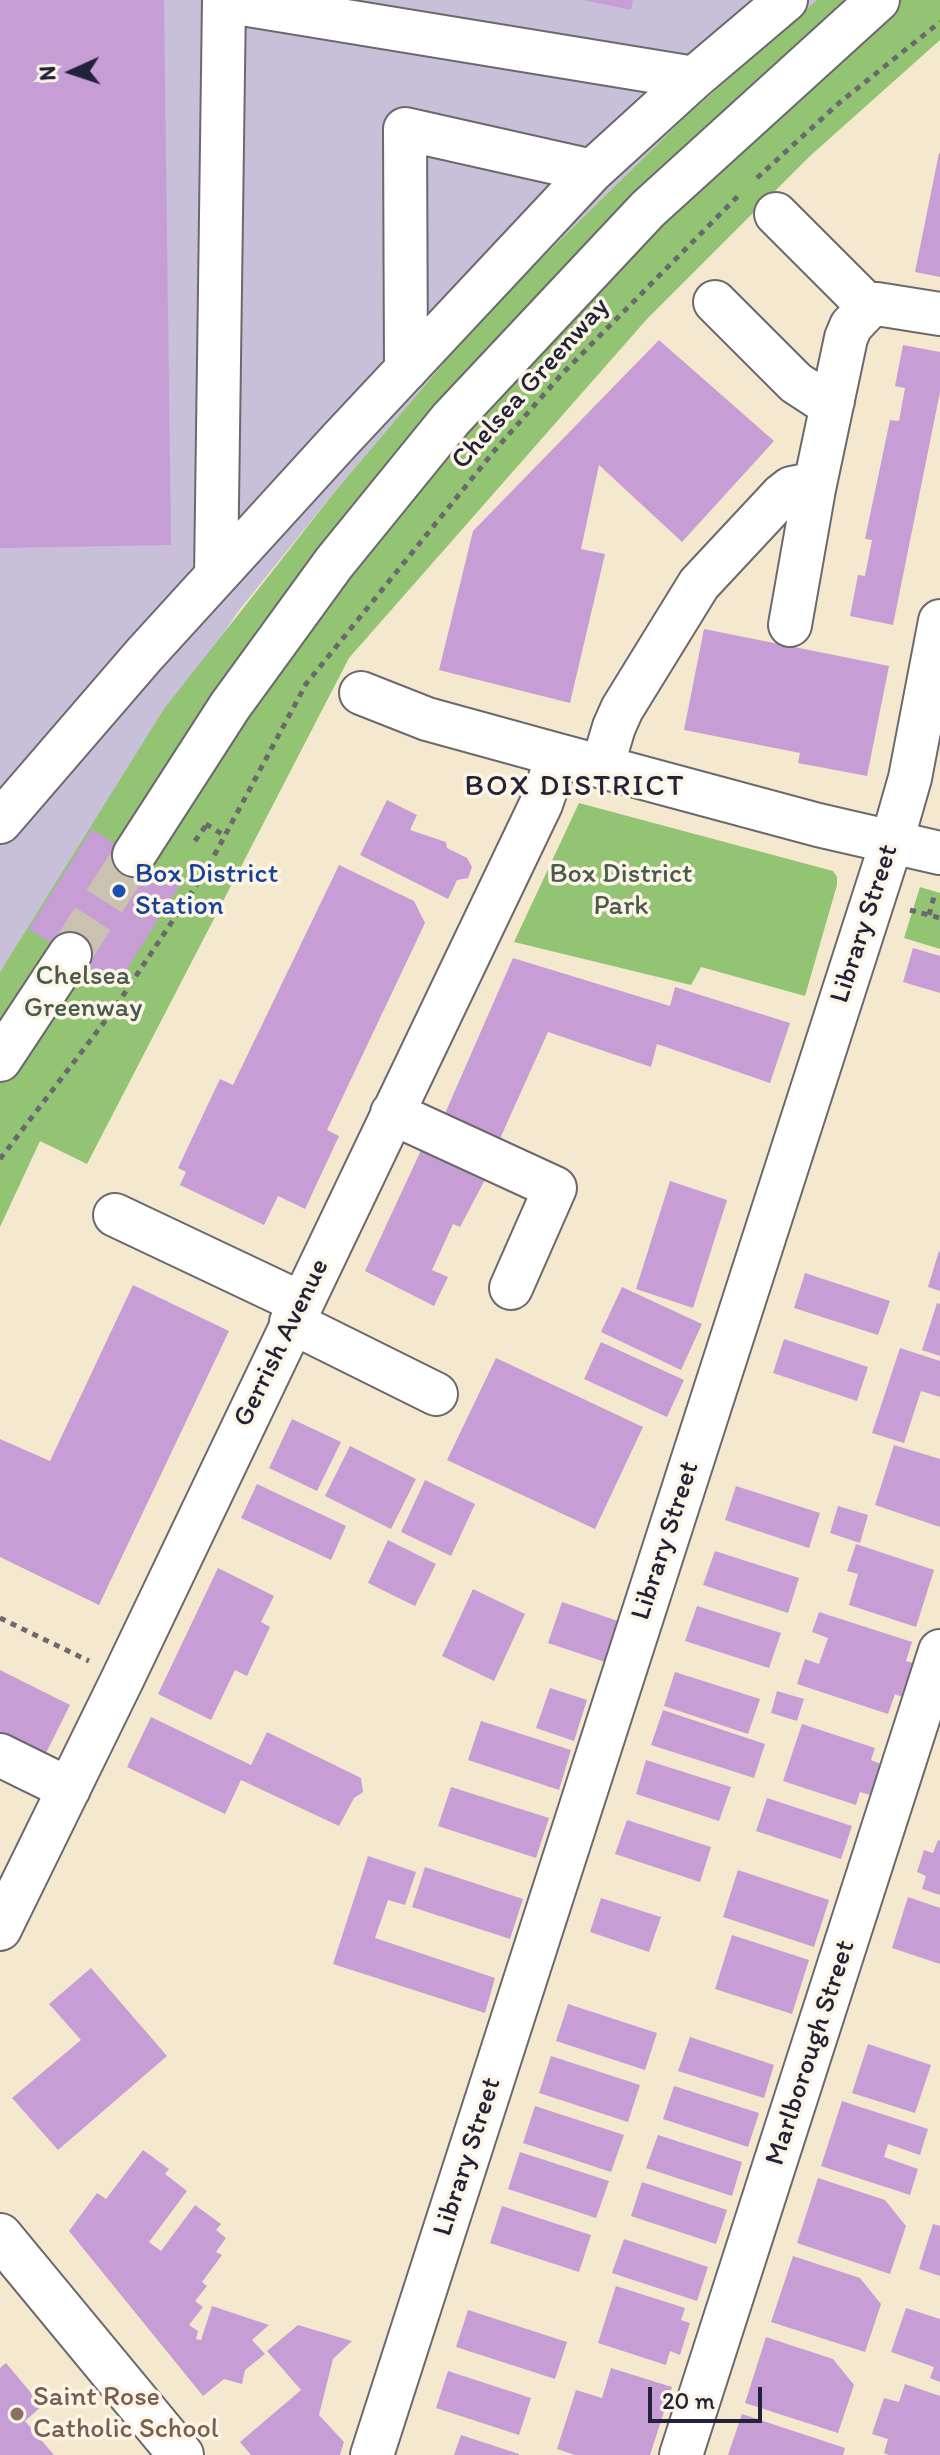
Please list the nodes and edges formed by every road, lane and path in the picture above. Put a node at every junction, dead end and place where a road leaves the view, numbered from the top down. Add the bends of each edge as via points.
1 (786, 0) edge
2 (878, 0) edge
3 (224, 1) edge
4 (940, 22) edge
5 (694, 78) junction
6 (592, 171) junction
7 (776, 214) dead end
8 (715, 302) dead end
9 (869, 307) junction
10 (940, 314) edge
11 (406, 370) junction
12 (833, 401) junction
13 (814, 489) junction
14 (216, 576) junction
15 (940, 621) edge
16 (790, 625) dead end
17 (361, 693) dead end
18 (558, 755) junction
19 (602, 767) junction
20 (195, 817) dead end
21 (0, 822) edge
22 (225, 836) junction
23 (892, 841) junction
24 (134, 855) tunnel mouth
25 (938, 870) edge
26 (940, 918) edge
27 (70, 954) tunnel mouth
28 (0, 1060) edge
29 (392, 1113) junction
30 (0, 1159) edge
31 (115, 1215) dead end
32 (511, 1288) dead end
33 (296, 1313) junction
34 (436, 1394) dead end
35 (0, 1618) edge
36 (940, 1651) edge
37 (123, 1678) junction
38 (0, 1755) edge
39 (69, 1789) junction
40 (0, 1929) edge
41 (0, 2236) edge
42 (181, 2455) edge
43 (372, 2455) edge
44 (681, 2455) edge

1 - 5 street
2 - 24 street via 648,209 451,419 334,563 230,706
3 - 5 street
3 - 14 street
4 - 22 path, Chelsea Greenway via 839,103 715,217 495,450 306,684
5 - 6 street
6 - 11 street
6 - 11 street via 405,129
7 - 9 street
8 - 12 street via 796,383
9 - 10 street via 887,304
9 - 12 street via 846,338
11 - 14 street
12 - 13 street
13 - 16 street
13 - 19 street via 801,486 782,495 699,584 622,709
14 - 21 street
15 - 23 street, Library Street via 910,778
17 - 18 street via 427,719
18 - 19 street
18 - 29 street, Gerrish Avenue via 541,804
19 - 23 street
20 - 22 path
22 - 30 path, Chelsea Greenway via 112,1012
23 - 25 street
23 - 43 street, Library Street
25 - 26 path via 929,915
27 - 28 street
29 - 32 street via 555,1188
29 - 33 street, Gerrish Avenue
31 - 33 street
33 - 34 street
33 - 37 street, Gerrish Avenue
35 - 37 path
36 - 44 street, Marlborough Street
37 - 39 street, Gerrish Avenue
38 - 39 street
39 - 40 street, Gerrish Avenue
41 - 42 main road

